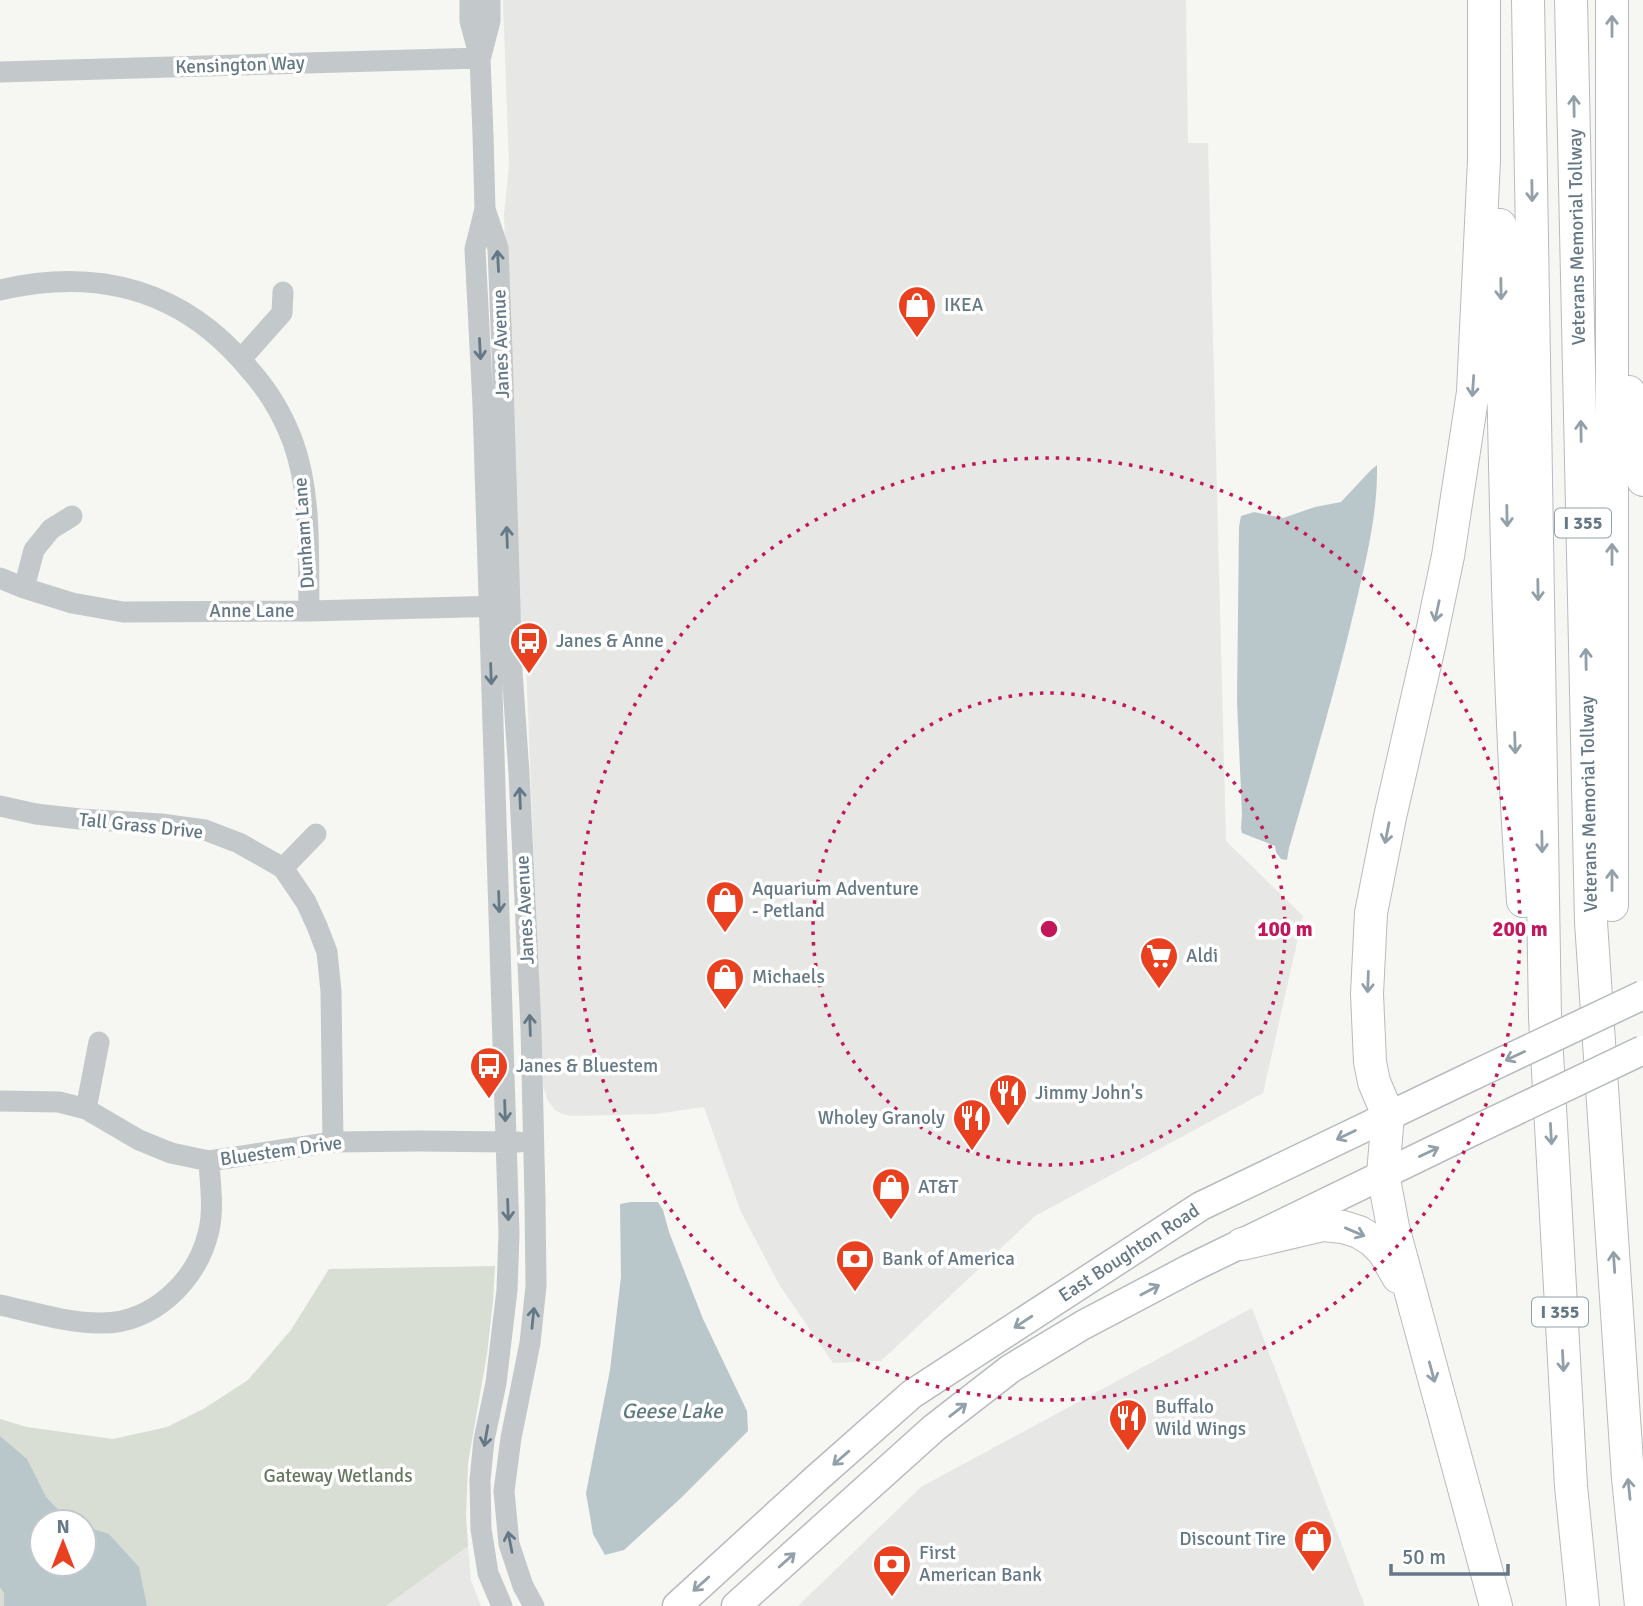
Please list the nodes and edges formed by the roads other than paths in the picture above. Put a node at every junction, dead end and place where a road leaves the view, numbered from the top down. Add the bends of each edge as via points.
1 (470, 0) edge
2 (490, 0) edge
3 (1484, 0) edge
4 (1494, 0) edge
5 (1528, 0) edge
6 (1572, 0) edge
7 (1612, 0) edge
8 (480, 58) junction
9 (0, 72) edge
10 (1612, 168) junction
11 (0, 290) edge
12 (283, 292) dead end
13 (242, 359) junction
14 (1643, 480) edge
15 (72, 516) dead end
16 (0, 578) edge
17 (24, 588) junction
18 (499, 606) junction
19 (309, 611) junction
20 (0, 806) edge
21 (316, 834) dead end
22 (283, 868) junction
23 (1643, 995) edge
24 (1545, 1017) junction
25 (99, 1042) dead end
26 (1599, 1045) junction
27 (1643, 1050) edge
28 (0, 1101) edge
29 (86, 1109) junction
30 (1388, 1115) junction
31 (333, 1142) junction
32 (506, 1142) junction
33 (533, 1142) junction
34 (209, 1161) junction
35 (1383, 1174) junction
36 (1242, 1244) junction
37 (0, 1305) edge
38 (1413, 1306) junction
39 (502, 1606) edge
40 (534, 1606) edge
41 (677, 1606) edge
42 (737, 1606) edge
43 (1496, 1606) edge
44 (1583, 1606) edge
45 (1641, 1606) edge

1 - 8 street, Janes Avenue via 470,22
2 - 8 street, Janes Avenue via 490,22
3 -> 30 highway via 1484,160 1473,392 1448,556 1371,914 1370,1062
4 -> 24 highway via 1519,847 1527,951
5 -> 24 highway, I 355
26 -> 6 highway, Veterans Memorial Tollway / I 355 via 1591,922
10 -> 7 highway
8 - 9 street, Kensington Way
8 - 18 street, Janes Avenue via 485,209 475,249
10 - 14 highway via 1630,413
26 -> 10 highway via 1612,966
11 - 13 street, Dunham Lane via 63,281 117,286 179,308
12 - 13 street via 282,313
13 - 19 street, Dunham Lane via 272,398 296,454 307,520
15 - 17 street via 51,530 34,550
16 - 17 street, Anne Lane
17 - 19 street, Anne Lane via 123,612
18 - 19 street, Anne Lane
18 -> 32 street, Janes Avenue
33 -> 18 street, Janes Avenue via 531,1028
20 - 22 street, Tall Grass Drive via 36,814 205,830
21 - 22 street
22 - 31 street, Tall Grass Drive via 306,902 327,952
23 -> 30 main road, East Boughton Road, bridge
24 -> 44 highway, I 355 via 1571,1486
25 - 29 street
45 -> 26 highway, Veterans Memorial Tollway / I 355
35 -> 27 main road, East Boughton Road, bridge
28 - 29 street, Bluestem Drive via 59,1102
29 - 34 street, Bluestem Drive via 139,1140
30 - 35 highway
30 -> 41 main road, East Boughton Road via 1201,1206 912,1394
31 - 32 street, Bluestem Drive
31 - 34 street, Bluestem Drive
32 - 33 street, Bluestem Drive
32 -> 39 street, Janes Avenue via 507,1290 480,1480 488,1573
40 -> 33 street, Janes Avenue via 509,1544 504,1491 537,1286
34 - 37 street via 209,1229 201,1253 185,1282 159,1304 134,1319 102,1324
35 - 36 main road, East Boughton Road
35 - 38 highway
36 -> 38 highway via 1323,1225 1359,1232 1384,1252
42 -> 36 main road, East Boughton Road via 934,1428 1010,1368 1083,1325
38 -> 43 highway

